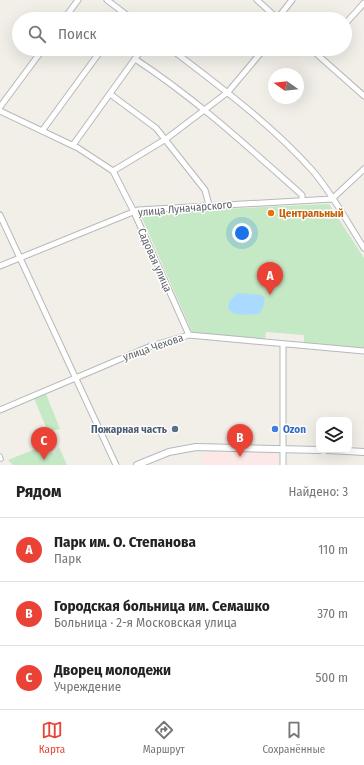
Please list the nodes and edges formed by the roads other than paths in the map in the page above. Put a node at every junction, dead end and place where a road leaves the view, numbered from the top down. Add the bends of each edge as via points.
1 (78, 0) edge
2 (107, 0) edge
3 (257, 0) edge
4 (292, 0) edge
5 (364, 3) edge
6 (69, 12) edge
7 (121, 12) edge
8 (270, 12) edge
9 (283, 12) edge
10 (352, 16) edge
11 (37, 56) edge
12 (97, 56) edge
13 (137, 56) edge
14 (180, 56) edge
15 (258, 56) edge
16 (319, 56) edge
17 (135, 59) junction
18 (228, 92) junction
19 (110, 94) junction
20 (364, 96) edge
21 (0, 107) edge
22 (204, 110) junction
23 (0, 111) edge
24 (42, 131) junction
25 (166, 139) junction
26 (73, 145) junction
27 (364, 168) edge
28 (113, 171) junction
29 (332, 199) junction
30 (302, 200) junction
31 (209, 205) junction
32 (134, 212) junction
33 (0, 215) edge
34 (364, 248) edge
35 (20, 258) junction
36 (0, 266) edge
37 (189, 335) junction
38 (283, 344) junction
39 (364, 351) edge
40 (76, 377) junction
41 (0, 410) edge
42 (283, 448) junction
43 (316, 450) edge
44 (352, 451) edge
45 (364, 452) edge
46 (116, 465) edge
47 (137, 465) edge
48 (283, 465) edge

1 - 6 street
2 - 7 street
3 - 8 street
4 - 9 street
5 - 10 street
11 - 21 street
12 - 24 street
13 - 17 street
14 - 18 street
15 - 18 street
16 - 20 street
17 - 19 street
17 - 22 street
18 - 22 street
18 - 29 street via 265,122 312,170
19 - 25 street via 156,128
19 - 26 street
22 - 25 street
22 - 30 street via 302,195
23 - 24 street, Садовая улица
24 - 26 street, Садовая улица
25 - 28 street
25 - 31 street via 205,190
26 - 28 street, Садовая улица
27 - 29 street
28 - 32 street, Садовая улица
29 - 30 street, улица Луначарского
29 - 34 street
30 - 31 street, улица Луначарского
31 - 32 street, улица Луначарского
32 - 35 street, улица Луначарского
32 - 37 street, Садовая улица
33 - 35 street
35 - 36 street, улица Луначарского
35 - 40 street
37 - 38 street, улица Чехова
37 - 40 street, улица Чехова via 151,346
38 - 39 street, улица Чехова
38 - 42 street
40 - 41 street, улица Чехова
40 - 46 street
42 - 43 street
42 - 47 street via 182,448
42 - 48 street
44 - 45 street

